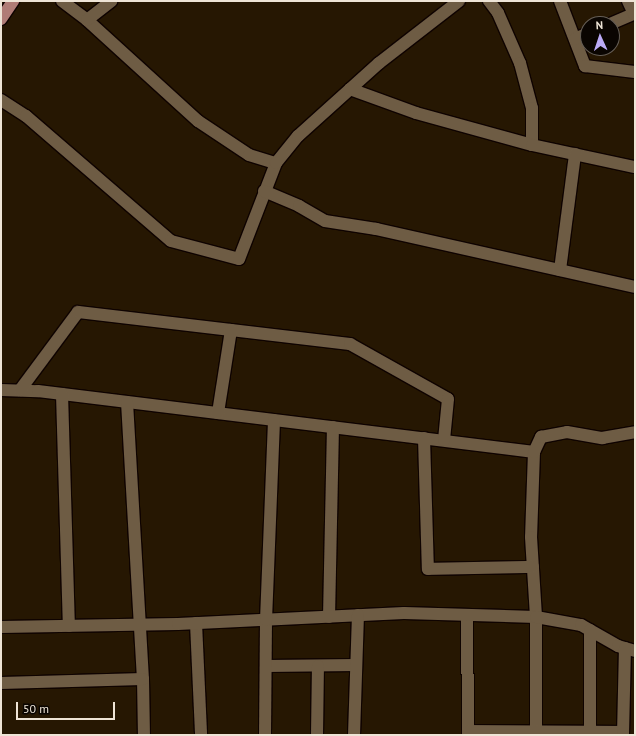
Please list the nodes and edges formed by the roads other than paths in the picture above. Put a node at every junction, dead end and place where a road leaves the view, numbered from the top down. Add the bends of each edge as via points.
1 (13, 1) edge
2 (62, 1) edge
3 (111, 1) edge
4 (458, 1) edge
5 (489, 1) edge
6 (560, 1) edge
7 (628, 1) edge
8 (1, 18) edge
9 (87, 20) junction
10 (620, 20) edge
11 (580, 37) edge
12 (575, 39) junction
13 (635, 72) edge
14 (350, 89) junction
15 (1, 100) edge
16 (532, 145) junction
17 (575, 154) junction
18 (276, 163) junction
19 (635, 167) edge
20 (264, 191) junction
21 (560, 270) junction
22 (635, 287) edge
23 (231, 330) junction
24 (1, 390) edge
25 (20, 390) junction
26 (62, 394) junction
27 (126, 402) junction
28 (218, 413) junction
29 (274, 420) junction
30 (333, 427) junction
31 (635, 432) edge
32 (424, 438) junction
33 (444, 440) junction
34 (534, 452) junction
35 (533, 567) junction
36 (358, 615) junction
37 (467, 615) junction
38 (329, 617) junction
39 (536, 617) junction
40 (266, 620) junction
41 (196, 623) junction
42 (69, 626) junction
43 (139, 626) junction
44 (1, 627) edge
45 (590, 630) junction
46 (630, 650) edge
47 (356, 665) junction
48 (266, 666) junction
49 (318, 666) junction
50 (143, 680) junction
51 (1, 682) edge
52 (468, 733) edge
53 (536, 733) edge
54 (590, 733) edge
55 (623, 733) edge
56 (144, 735) edge
57 (201, 735) edge
58 (265, 735) edge
59 (317, 735) edge
60 (354, 735) edge

1 - 8 main road
2 - 9 street
3 - 9 street
4 - 14 street
5 - 16 street via 498,12 520,63 532,108
6 - 12 street
7 - 10 street via 634,14
9 - 18 street via 198,121 249,155
11 - 12 street
12 - 13 street via 585,66
14 - 16 street via 416,113
14 - 18 street via 298,136
15 - 20 street via 26,116 171,241 239,259
16 - 17 street
17 - 19 street
17 - 21 street
18 - 20 street
20 - 21 street via 325,221 376,229
21 - 22 street
23 - 25 street via 78,312
23 - 28 street
23 - 33 street via 350,344 448,399
24 - 25 street
25 - 26 street
26 - 27 street
26 - 42 street
27 - 28 street
27 - 43 street
28 - 29 street
29 - 30 street
29 - 40 street
30 - 32 street
30 - 38 street
31 - 34 street via 602,438 567,432 541,437
32 - 33 street
32 - 35 street via 428,569
33 - 34 street
34 - 35 street via 531,537
35 - 39 street
36 - 37 street
36 - 38 street
36 - 47 street
37 - 39 street
37 - 52 street
38 - 40 street
39 - 45 street via 581,625
39 - 53 street
40 - 41 street
40 - 48 street
41 - 43 street
41 - 57 street
42 - 43 street
42 - 44 street
43 - 50 street
45 - 46 street
45 - 54 street
46 - 55 street
47 - 49 street
47 - 60 street
48 - 49 street
48 - 58 street
49 - 59 street
50 - 51 street
50 - 56 street
52 - 53 street
53 - 54 street
54 - 55 street

